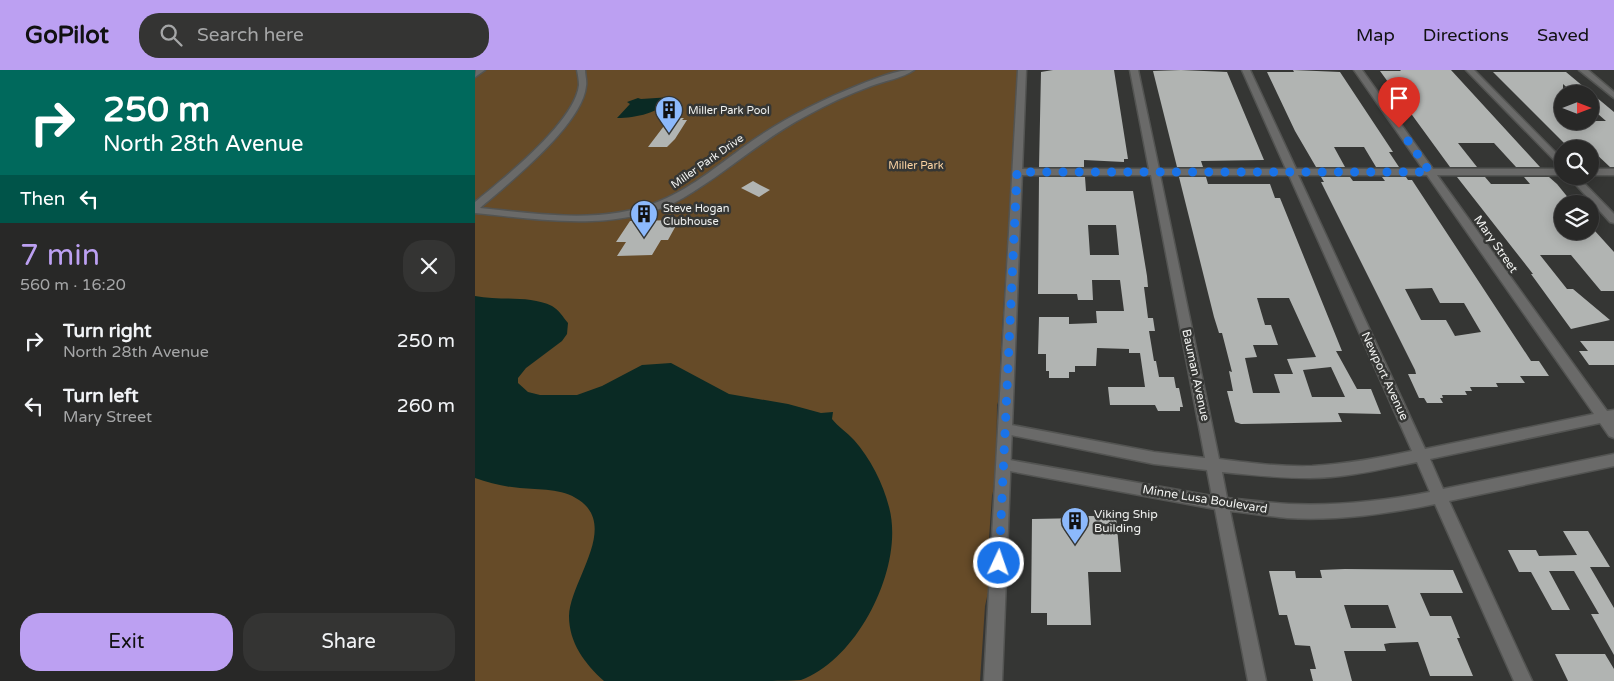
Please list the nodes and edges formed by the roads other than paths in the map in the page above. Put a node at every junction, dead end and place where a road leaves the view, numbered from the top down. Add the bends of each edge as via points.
1 (481, 70) edge
2 (581, 70) edge
3 (909, 70) edge
4 (1023, 70) edge
5 (1134, 70) edge
6 (1246, 70) edge
7 (1358, 70) edge
8 (1470, 70) edge
9 (1583, 70) edge
10 (475, 75) edge
11 (1614, 96) edge
12 (1554, 157) edge
13 (1017, 172) junction
14 (1154, 172) junction
15 (1292, 172) junction
16 (1430, 172) junction
17 (1554, 172) edge
18 (1599, 172) edge
19 (1614, 172) edge
20 (1581, 185) edge
21 (475, 208) edge
22 (1614, 220) edge
23 (1609, 416) edge
24 (1006, 429) junction
25 (1614, 432) edge
26 (1421, 456) junction
27 (1614, 460) edge
28 (1004, 465) junction
29 (1215, 466) junction
30 (1440, 496) junction
31 (1222, 504) junction
32 (993, 681) edge
33 (1257, 681) edge
34 (1523, 681) edge

1 - 10 street
2 - 21 street, Miller Park Drive via 583,79 579,94 560,128 535,155
3 - 21 street, Miller Park Drive via 852,90 806,113 761,139 685,194 649,209 577,219
4 - 13 street
5 - 14 street, Bauman Avenue
6 - 15 street, Newport Avenue
7 - 16 street, Mary Street
8 - 12 street
9 - 11 street
13 - 14 street
13 - 24 street
14 - 15 street
14 - 29 street, Bauman Avenue
15 - 16 street
15 - 26 street, Newport Avenue
16 - 17 street
16 - 23 street, Mary Street
18 - 19 street
20 - 22 street
23 - 25 street, Mary Street
23 - 26 street
24 - 28 street
24 - 29 street via 1094,448
26 - 29 street via 1350,469 1312,472
26 - 30 street, Newport Avenue
27 - 30 street, Minne Lusa Boulevard
28 - 31 street, Minne Lusa Boulevard
28 - 32 street
29 - 31 street, Bauman Avenue
30 - 31 street, Minne Lusa Boulevard via 1391,506 1345,510 1288,511
30 - 34 street, Newport Avenue
31 - 33 street, Bauman Avenue

